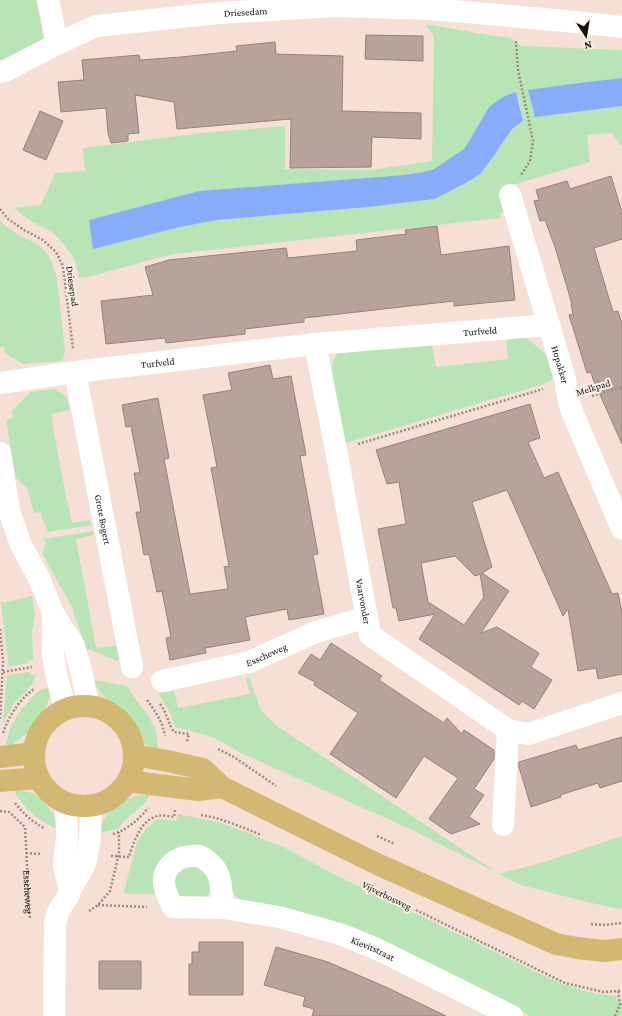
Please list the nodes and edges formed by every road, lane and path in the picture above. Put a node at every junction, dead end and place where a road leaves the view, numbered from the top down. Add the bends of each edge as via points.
1 (48, 0) edge
2 (220, 6) edge
3 (622, 27) edge
4 (57, 44) junction
5 (518, 70) dead end
6 (0, 72) edge
7 (510, 195) joint
8 (0, 209) edge
9 (549, 325) junction
10 (315, 344) junction
11 (75, 372) junction
12 (565, 379) junction
13 (0, 383) edge
14 (622, 387) edge
15 (569, 403) junction
16 (336, 450) junction
17 (0, 453) edge
18 (622, 530) edge
19 (53, 613) junction
20 (367, 617) junction
21 (0, 629) edge
22 (132, 667) dead end
23 (162, 681) dead end
24 (622, 703) edge
25 (88, 705) junction
26 (65, 708) junction
27 (0, 720) edge
28 (508, 730) junction
29 (180, 740) dead end
30 (194, 741) dead end
31 (213, 747) dead end
32 (33, 753) junction
33 (134, 755) junction
34 (0, 757) edge
35 (38, 778) junction
36 (0, 781) edge
37 (127, 781) junction
38 (277, 786) dead end
39 (222, 787) junction
40 (66, 803) junction
41 (17, 805) dead end
42 (91, 806) junction
43 (169, 810) dead end
44 (0, 811) edge
45 (175, 811) dead end
46 (196, 814) dead end
47 (29, 818) dead end
48 (503, 825) dead end
49 (119, 832) dead end
50 (377, 835) dead end
51 (263, 836) dead end
52 (398, 846) dead end
53 (70, 890) junction
54 (173, 907) junction
55 (224, 908) junction
56 (414, 909) dead end
57 (31, 922) dead end
58 (586, 923) dead end
59 (622, 923) edge
60 (622, 948) edge
61 (622, 990) edge
62 (618, 992) junction
63 (54, 1016) edge
64 (512, 1016) edge
65 (615, 1016) edge

1 - 4 street
2 - 3 street, Driesedam via 342,6 432,10
2 - 4 street, Driesedam via 96,26
4 - 6 street, Driesedam
5 - 7 path via 533,141 530,161
7 - 9 street, Hopakker
8 - 11 path, Driesepad via 8,219 43,240 56,252 63,266
9 - 10 street, Turfveld
9 - 12 street, Hopakker
10 - 11 street, Turfveld
10 - 16 street
11 - 13 street, Turfveld
11 - 22 street, Grote Bogert
12 - 15 street, Hopakker
12 - 16 path via 545,389
14 - 15 path, Melkpad
15 - 18 street, Hopakker
16 - 20 street, Vaarvonder
17 - 19 street via 9,511 21,545 39,578
19 - 25 street via 74,646
19 - 26 street via 53,655
20 - 23 street, Esscheweg via 316,632 249,662
20 - 28 street, Vaarvonder via 370,635
21 - 27 path via 3,661
24 - 28 street, Vaarvonder via 528,734
25 - 26 main road
25 - 33 main road via 112,714 121,722 133,743
26 - 32 main road via 43,726 36,739
28 - 48 street
29 - 30 path
31 - 38 path via 234,757
32 - 34 main road
32 - 35 main road
33 - 37 main road via 134,764
33 - 39 main road via 203,769
35 - 36 main road
35 - 40 main road via 55,797
37 - 39 main road via 198,790
37 - 42 main road via 112,798
39 - 60 main road via 377,864 556,944 605,951
40 - 42 main road via 74,806
40 - 53 street via 67,837 64,866
41 - 47 path
42 - 53 street via 88,855
43 - 45 path
44 - 57 path, Esscheweg via 9,812 24,826
46 - 51 path via 210,816
49 - 54 path via 119,853 110,891 98,905
50 - 52 path
53 - 63 street via 54,923
54 - 55 street, Kievitstraat
54 - 55 street via 166,893 165,873 170,864 178,859 199,856 210,862 217,872
55 - 64 street, Kievitstraat via 279,917 340,934 377,949
56 - 62 path, Vijverbosweg via 565,983 603,992
58 - 59 path
61 - 62 path, Vijverbosweg
62 - 65 path via 620,1005

